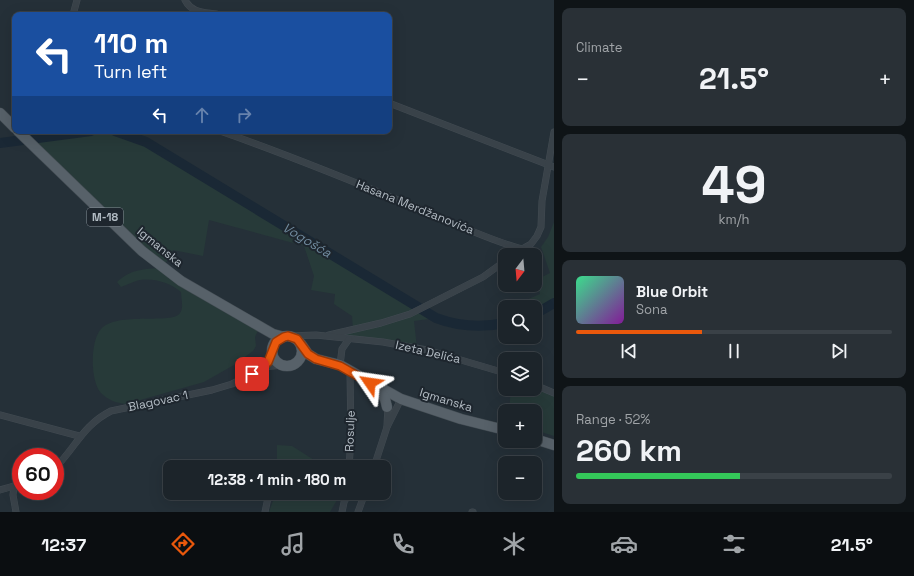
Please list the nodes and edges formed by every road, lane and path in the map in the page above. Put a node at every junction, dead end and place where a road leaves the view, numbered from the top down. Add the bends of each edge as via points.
1 (77, 0) edge
2 (185, 0) edge
3 (74, 12) edge
4 (203, 12) edge
5 (392, 104) edge
6 (0, 113) edge
7 (12, 125) edge
8 (554, 132) edge
9 (21, 134) edge
10 (228, 134) edge
11 (548, 164) junction
12 (554, 167) edge
13 (518, 248) edge
14 (524, 248) edge
15 (498, 266) edge
16 (266, 330) junction
17 (286, 336) junction
18 (324, 336) junction
19 (349, 339) junction
20 (303, 341) junction
21 (273, 349) junction
22 (316, 359) junction
23 (296, 363) junction
24 (283, 365) junction
25 (340, 366) junction
26 (263, 367) junction
27 (350, 371) junction
28 (498, 371) edge
29 (378, 388) junction
30 (542, 388) edge
31 (554, 394) edge
32 (396, 397) junction
33 (387, 407) junction
34 (0, 415) edge
35 (386, 427) junction
36 (498, 428) edge
37 (79, 436) junction
38 (542, 441) edge
39 (554, 445) edge
40 (64, 458) edge
41 (349, 460) edge
42 (376, 460) edge
43 (12, 487) edge
44 (0, 490) edge
45 (14, 500) edge
46 (268, 500) edge
47 (345, 500) edge
48 (362, 500) edge
49 (16, 512) edge
50 (265, 512) edge
51 (342, 512) edge
52 (358, 512) edge

1 - 3 street
2 - 4 street via 188,6
5 - 11 street
6 - 7 main road
8 - 11 street
9 - 16 main road, Igmanska / M-18 via 158,264
10 - 13 street, Hasana Merdžanovića
11 - 12 street
11 - 14 street via 541,227 531,244
15 - 18 street via 483,277 410,314
16 - 17 main road, Igmanska / M-18
16 - 21 main road via 273,341
17 - 20 main road, M-18
17 - 21 main road via 279,339
18 - 19 street, Izeta Delića
18 - 20 street, Izeta Delića via 316,335
19 - 25 street via 342,349
19 - 28 street, Izeta Delića via 427,350
20 - 22 main road, Igmanska / M-18 via 308,354
20 - 23 main road via 302,355
21 - 24 main road via 276,360
21 - 26 street, Blagovac 1
22 - 23 main road, Igmanska / M-18
22 - 25 main road, Igmanska / M-18
23 - 24 main road, M-18 via 290,366
24 - 26 street
25 - 27 main road, Igmanska / M-18
26 - 37 street, Blagovac 1 via 232,384 212,390 112,411 101,416
27 - 29 main road, Igmanska / M-18
27 - 41 street, Rosulje
29 - 32 main road, Igmanska / M-18
29 - 33 main road
30 - 31 street
32 - 33 street
32 - 35 street
32 - 36 main road, Igmanska / M-18
33 - 35 street
34 - 37 street
35 - 42 street
37 - 40 street, Blagovac 1
38 - 39 main road
43 - 44 street
45 - 49 street
46 - 50 street
47 - 51 street
48 - 52 street

